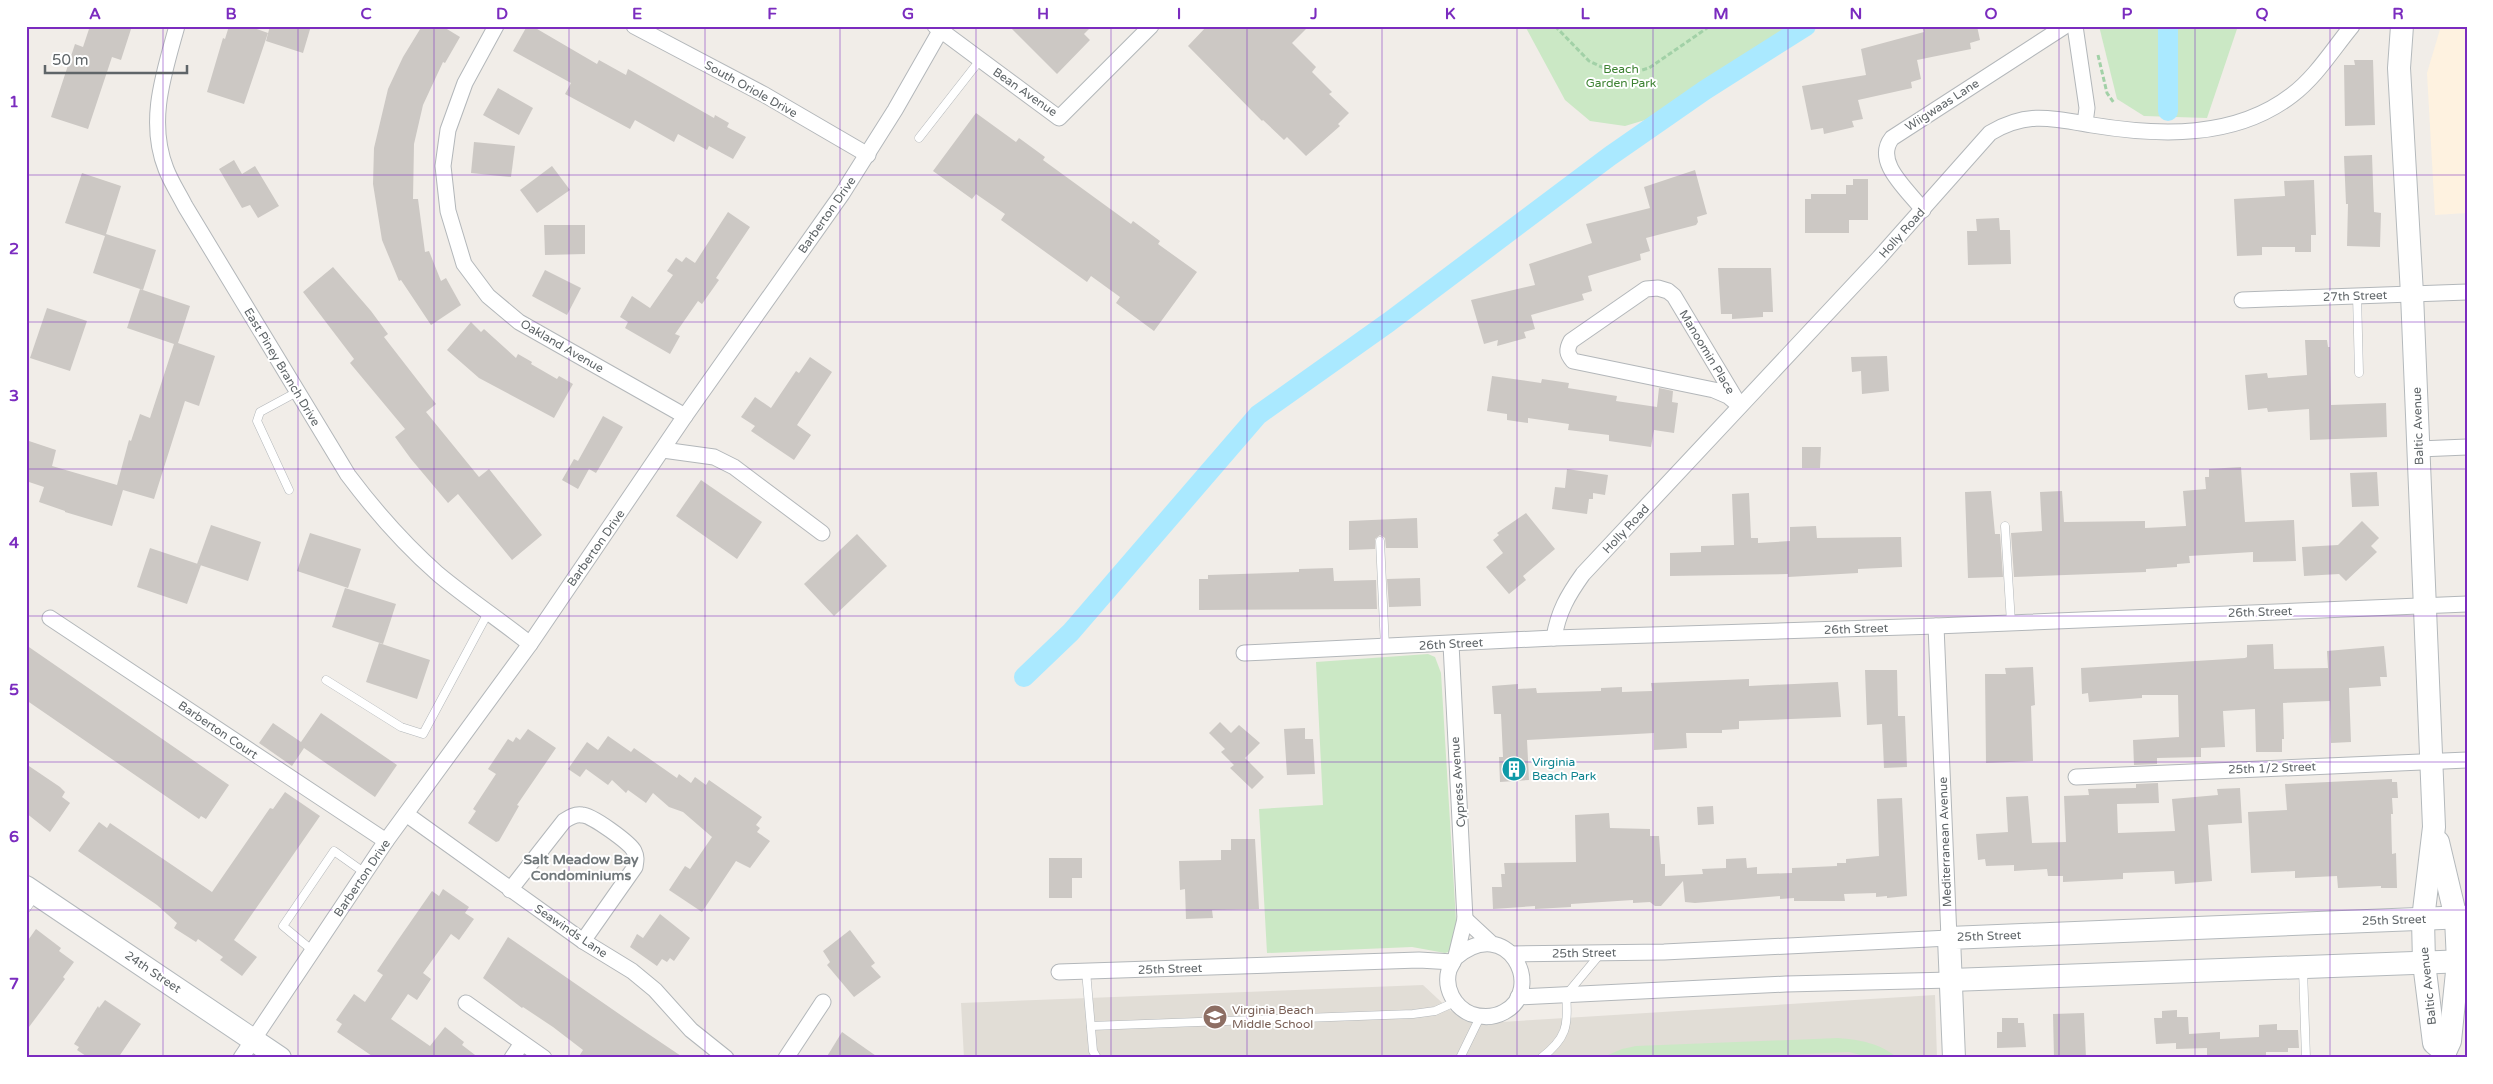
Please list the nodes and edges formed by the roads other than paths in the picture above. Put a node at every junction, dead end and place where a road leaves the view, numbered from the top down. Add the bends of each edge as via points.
1 (177, 26) edge
2 (496, 26) edge
3 (634, 26) edge
4 (1151, 26) edge
5 (2065, 26) edge
6 (2075, 26) edge
7 (2352, 26) edge
8 (2402, 26) edge
9 (939, 28) edge
10 (980, 60) junction
11 (2085, 124) junction
12 (919, 138) dead end
13 (868, 155) junction
14 (1923, 210) junction
15 (2467, 292) edge
16 (2412, 294) junction
17 (2357, 295) junction
18 (2242, 300) dead end
19 (2359, 373) dead end
20 (297, 392) junction
21 (1740, 406) junction
22 (685, 416) junction
23 (2467, 447) edge
24 (2419, 449) junction
25 (663, 450) junction
26 (289, 490) dead end
27 (2006, 526) dead end
28 (822, 533) dead end
29 (1380, 540) dead end
30 (2467, 604) edge
31 (2425, 606) junction
32 (489, 611) junction
33 (50, 618) dead end
34 (2011, 623) junction
35 (1936, 626) junction
36 (1554, 638) junction
37 (530, 644) junction
38 (1451, 644) junction
39 (1386, 647) junction
40 (1244, 653) dead end
41 (326, 680) dead end
42 (2467, 760) edge
43 (2431, 761) junction
44 (2076, 777) dead end
45 (406, 814) junction
46 (2434, 827) junction
47 (386, 842) junction
48 (365, 873) junction
49 (510, 890) junction
50 (30, 897) edge
51 (2462, 918) edge
52 (1465, 919) junction
53 (2423, 919) junction
54 (1949, 938) junction
55 (584, 941) junction
56 (1492, 944) junction
57 (313, 951) junction
58 (1601, 952) junction
59 (1511, 954) junction
60 (1454, 960) junction
61 (1402, 961) junction
62 (2462, 961) edge
63 (2424, 964) junction
64 (2303, 967) junction
65 (1086, 971) junction
66 (1058, 972) dead end
67 (1951, 980) junction
68 (1566, 995) junction
69 (1452, 997) junction
70 (1518, 997) junction
71 (823, 1002) dead end
72 (466, 1003) dead end
73 (1480, 1017) junction
74 (1091, 1026) junction
75 (522, 1043) junction
76 (248, 1049) edge
77 (2445, 1055) edge
78 (280, 1058) edge
79 (512, 1058) edge
80 (544, 1058) edge
81 (726, 1058) edge
82 (786, 1058) edge
83 (1097, 1058) edge
84 (1460, 1058) edge
85 (1541, 1058) edge
86 (1954, 1058) edge
87 (2306, 1058) edge

1 - 20 street, East Piney Branch Drive via 159,88 159,142 166,168 185,206
2 - 22 street, Oakland Avenue via 465,83 448,130 443,166 447,202 464,264 488,296 519,322
3 - 13 street, South Oriole Drive via 765,95
4 - 10 street, Bean Avenue via 1060,118
5 - 14 street, Wiigwaas Lane via 1892,138 1884,153 1887,163
6 - 11 street via 2087,108
7 - 11 street, Holly Road via 2305,84 2274,107 2242,120 2209,130 2170,134
8 - 16 street, Baltic Avenue via 2400,68
9 - 10 street, Bean Avenue
9 - 13 street, Barberton Drive
10 - 12 lane
11 - 14 street, Holly Road via 2041,117 2023,118 2006,124 1990,133
13 - 22 street, Barberton Drive
14 - 21 street, Holly Road
15 - 16 street, 27th Street
16 - 17 street, 27th Street
16 - 24 street, Baltic Avenue
17 - 18 street, 27th Street
17 - 19 lane
20 - 26 lane via 260,412 257,421
20 - 32 street, East Piney Branch Drive via 371,506 438,574
21 - 21 street, Manoomin Place via 1668,290 1646,289 1571,341 1567,348 1568,356 1574,361 1714,390
21 - 36 street, Holly Road via 1583,574 1564,601 1556,621
22 - 25 street, Barberton Drive
23 - 24 street
24 - 31 street, Baltic Avenue
25 - 28 street via 714,457 734,467
25 - 37 street, Barberton Drive
27 - 34 lane
29 - 39 lane
30 - 31 street, 26th Street
31 - 34 street, 26th Street
31 - 43 street, Baltic Avenue
32 - 37 street, East Piney Branch Drive
32 - 41 lane via 423,734 401,727
33 - 47 street, Barberton Court
34 - 35 street, 26th Street
35 - 36 street, 26th Street
35 - 54 street, Mediterranean Avenue
36 - 38 street, 26th Street
37 - 45 street, Barberton Drive
38 - 39 street, 26th Street
38 - 52 street, Cypress Avenue
39 - 40 street, 26th Street
42 - 43 street, 25th 1/2 Street
43 - 44 street, 25th 1/2 Street
43 - 46 street, Baltic Avenue
45 - 47 street, Barberton Drive
45 - 49 street, Seawinds Lane
46 - 51 street, Baltic Avenue
46 - 53 street, Baltic Avenue
47 - 48 street, Barberton Drive
48 - 57 street, Barberton Drive
48 - 57 lane via 334,851 283,926
49 - 55 street, Seawinds Lane
49 - 55 street via 564,821 578,815 592,818 633,849 636,858 635,867
50 - 76 street, 24th Street
51 - 53 street, 25th Street
51 - 62 street, Baltic Avenue
52 - 56 street
52 - 60 street, Cypress Avenue
53 - 54 street, 25th Street
53 - 63 street, Baltic Avenue
54 - 58 street, 25th Street
54 - 67 street, Mediterranean Avenue
55 - 81 street, Seawinds Lane via 632,971 655,990 691,1030
56 - 59 street, 25th Street
56 - 60 street via 1467,948
57 - 76 street, Barberton Drive
58 - 59 street, 25th Street
58 - 68 lane
59 - 70 street via 1519,964 1522,977
60 - 61 street, 25th Street
60 - 69 street via 1448,978
61 - 65 street, 25th Street
61 - 69 street, 25th Street via 1424,966 1438,974
62 - 63 street
62 - 77 street, Baltic Avenue
63 - 64 street
63 - 77 street, Baltic Avenue via 2434,1043
64 - 67 street
64 - 87 lane
65 - 66 street, 25th Street
65 - 74 lane
67 - 68 street
67 - 86 street, Mediterranean Avenue
68 - 70 street
68 - 85 lane via 1568,1020 1556,1046
69 - 73 street, 25th Street via 1464,1011
69 - 74 lane via 1435,1011 1413,1014
70 - 73 street via 1507,1010 1496,1016
71 - 82 street
72 - 75 street
73 - 84 lane
74 - 83 lane via 1093,1051
75 - 79 street
75 - 80 street
76 - 78 street, 24th Street

